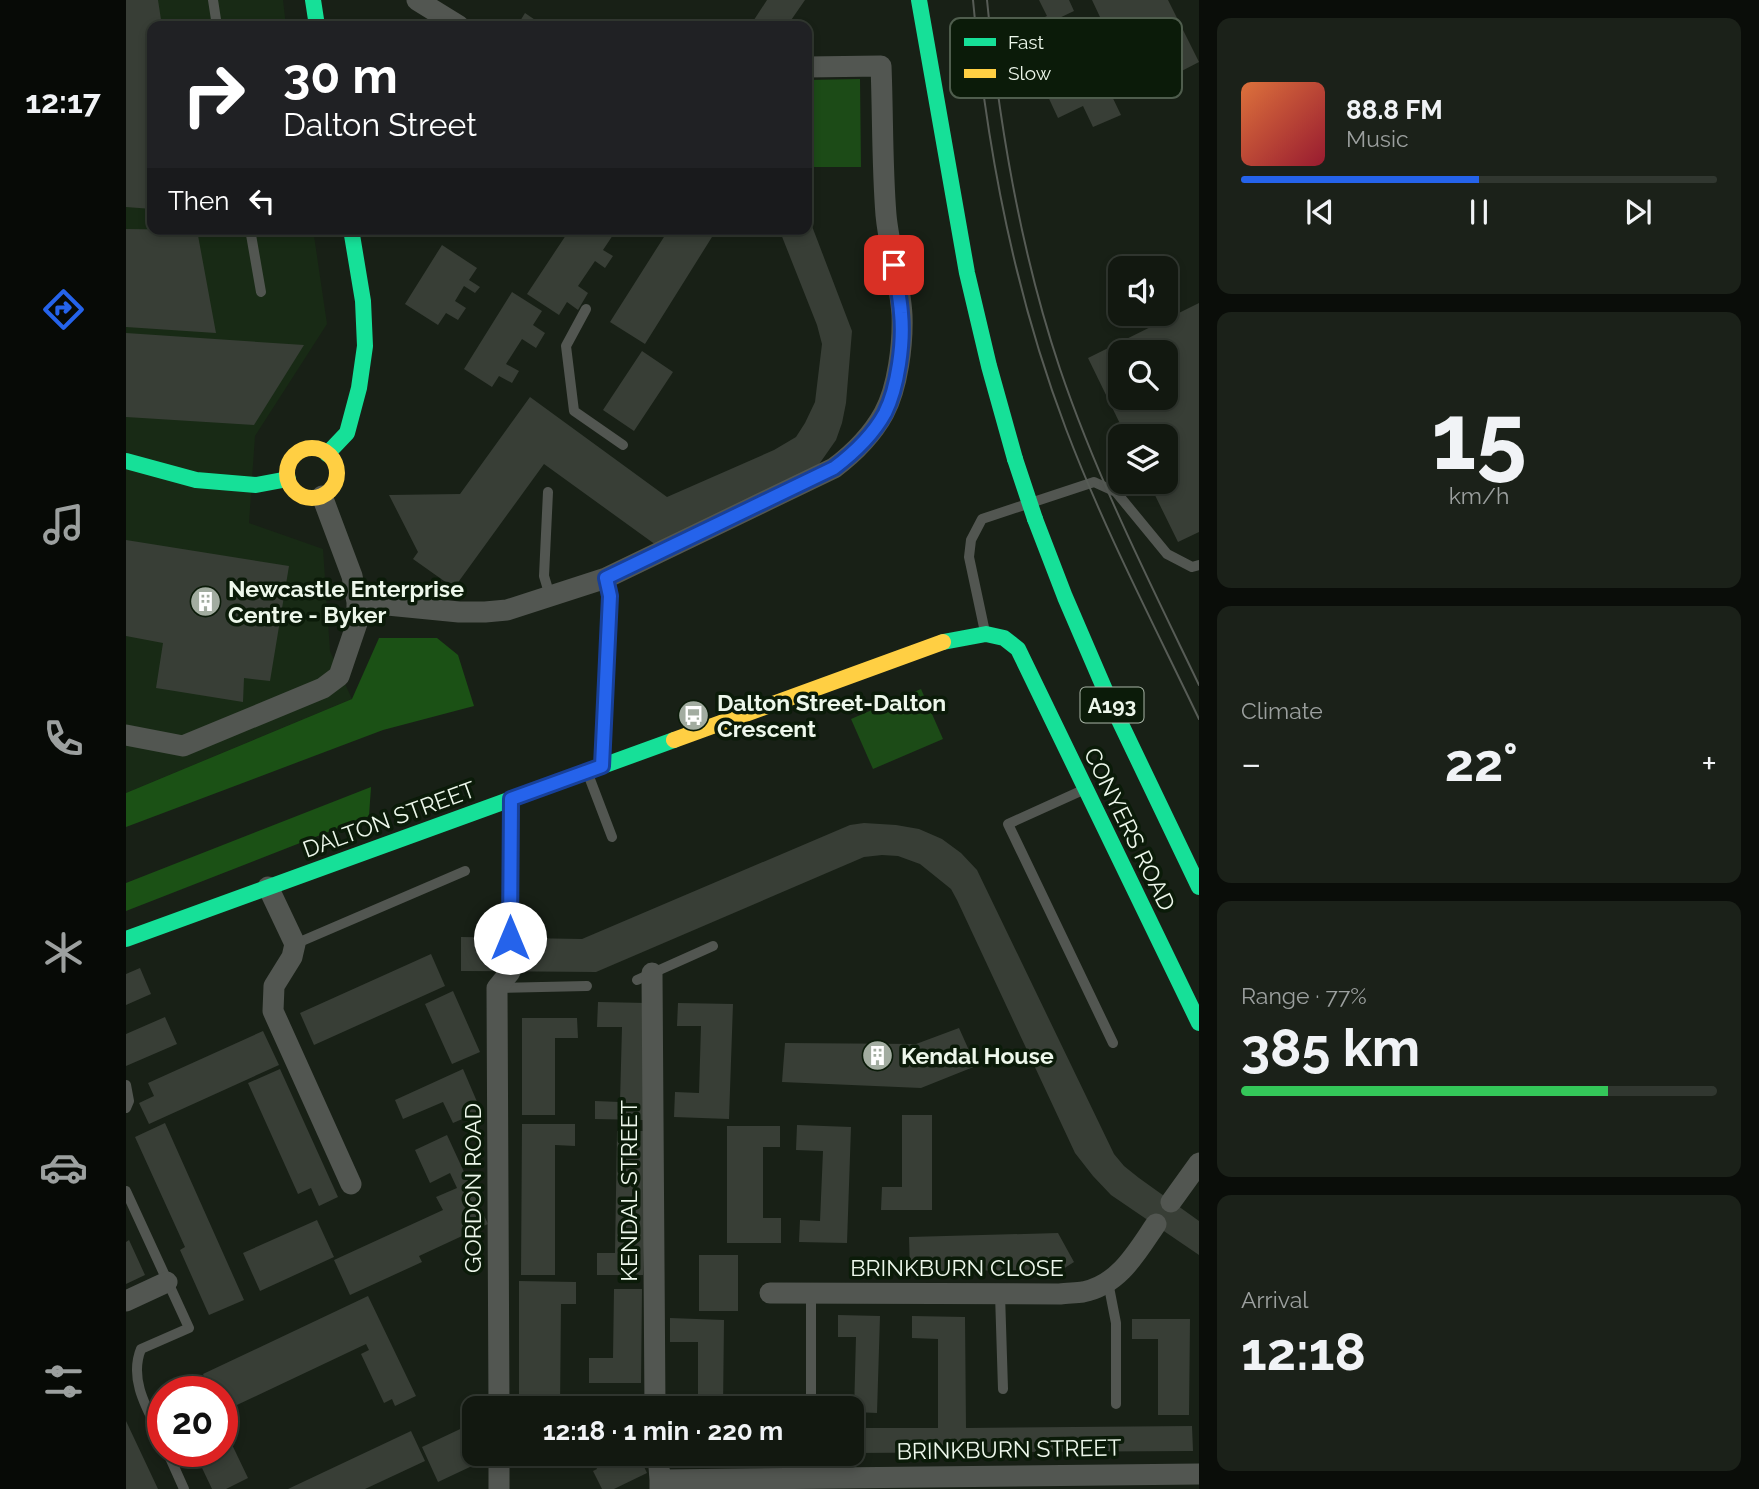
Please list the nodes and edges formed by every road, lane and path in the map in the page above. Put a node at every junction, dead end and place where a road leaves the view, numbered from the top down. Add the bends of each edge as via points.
1 (213, 0) edge
2 (313, 0) edge
3 (417, 0) edge
4 (919, 0) edge
5 (936, 0) edge
6 (440, 6) edge
7 (217, 21) edge
8 (316, 21) edge
9 (454, 21) edge
10 (812, 67) edge
11 (933, 71) junction
12 (251, 235) edge
13 (352, 235) edge
14 (261, 292) dead end
15 (586, 309) dead end
16 (622, 445) dead end
17 (327, 454) junction
18 (126, 461) edge
19 (288, 479) junction
20 (548, 492) dead end
21 (322, 496) junction
22 (1199, 565) edge
23 (608, 587) junction
24 (550, 596) junction
25 (358, 602) junction
26 (986, 634) junction
27 (126, 735) edge
28 (594, 769) junction
29 (1086, 788) junction
30 (511, 799) junction
31 (612, 836) dead end
32 (465, 871) dead end
33 (268, 887) junction
34 (1199, 887) edge
35 (510, 938) dead end
36 (126, 939) edge
37 (295, 944) junction
38 (713, 946) dead end
39 (645, 976) joint
40 (504, 980) joint
41 (587, 986) dead end
42 (1199, 1023) edge
43 (1113, 1043) dead end
44 (126, 1085) edge
45 (126, 1108) edge
46 (1199, 1163) edge
47 (351, 1184) dead end
48 (126, 1191) edge
49 (1171, 1202) dead end
50 (1156, 1224) dead end
51 (167, 1282) junction
52 (1108, 1282) junction
53 (770, 1293) dead end
54 (811, 1293) junction
55 (1000, 1294) junction
56 (126, 1301) edge
57 (1003, 1389) dead end
58 (499, 1396) edge
59 (655, 1396) edge
60 (811, 1396) edge
61 (1116, 1404) dead end
62 (147, 1406) edge
63 (499, 1466) edge
64 (659, 1466) edge
65 (174, 1467) edge
66 (1199, 1474) edge
67 (660, 1485) edge
68 (184, 1489) edge
69 (499, 1489) edge

1 - 7 lane
2 - 8 street
3 - 6 street
4 - 11 street, A193
5 - 11 street, A193
6 - 9 street
10 - 23 street via 881,66 887,216 902,314 901,346 885,412 863,442 834,468
11 - 34 street, A193, bridge via 968,276 1015,459 1065,597
12 - 14 lane
13 - 17 street via 365,346 347,433
15 - 16 lane via 566,346 574,411
17 - 19 street via 314,448 299,452 289,464
17 - 21 street via 336,477
18 - 19 street via 196,480 256,485
19 - 21 street via 301,495
20 - 24 lane via 544,576
21 - 25 street
22 - 26 lane via 1192,568 1167,554 1116,492 1094,482 982,519 971,540 969,558
23 - 24 street
23 - 28 lane via 603,733
24 - 25 street via 485,612
25 - 27 street via 357,623 339,676 323,688 183,746
26 - 28 street, DALTON STREET via 946,641
26 - 29 street, CONYERS ROAD via 1003,638 1018,649
28 - 30 street, DALTON STREET
28 - 31 lane
29 - 42 street, CONYERS ROAD
29 - 43 lane via 1008,824
30 - 33 street, DALTON STREET
30 - 35 lane
32 - 37 lane
33 - 36 street, DALTON STREET
33 - 37 street
37 - 47 street via 274,986 273,1011
38 - 39 lane
39 - 59 street, KENDAL STREET
40 - 41 lane
40 - 58 street, GORDON ROAD
44 - 45 lane
46 - 49 street
48 - 51 lane
50 - 52 street, BRINKBURN CLOSE via 1126,1266
51 - 56 street
51 - 62 lane via 189,1328 141,1349 136,1362 138,1387
52 - 55 street, BRINKBURN CLOSE via 1085,1292
52 - 61 lane via 1116,1323
53 - 54 street, BRINKBURN CLOSE
54 - 55 street, BRINKBURN CLOSE
54 - 60 lane
55 - 57 lane
63 - 69 street
64 - 67 street
65 - 68 lane
66 - 67 street, BRINKBURN STREET

